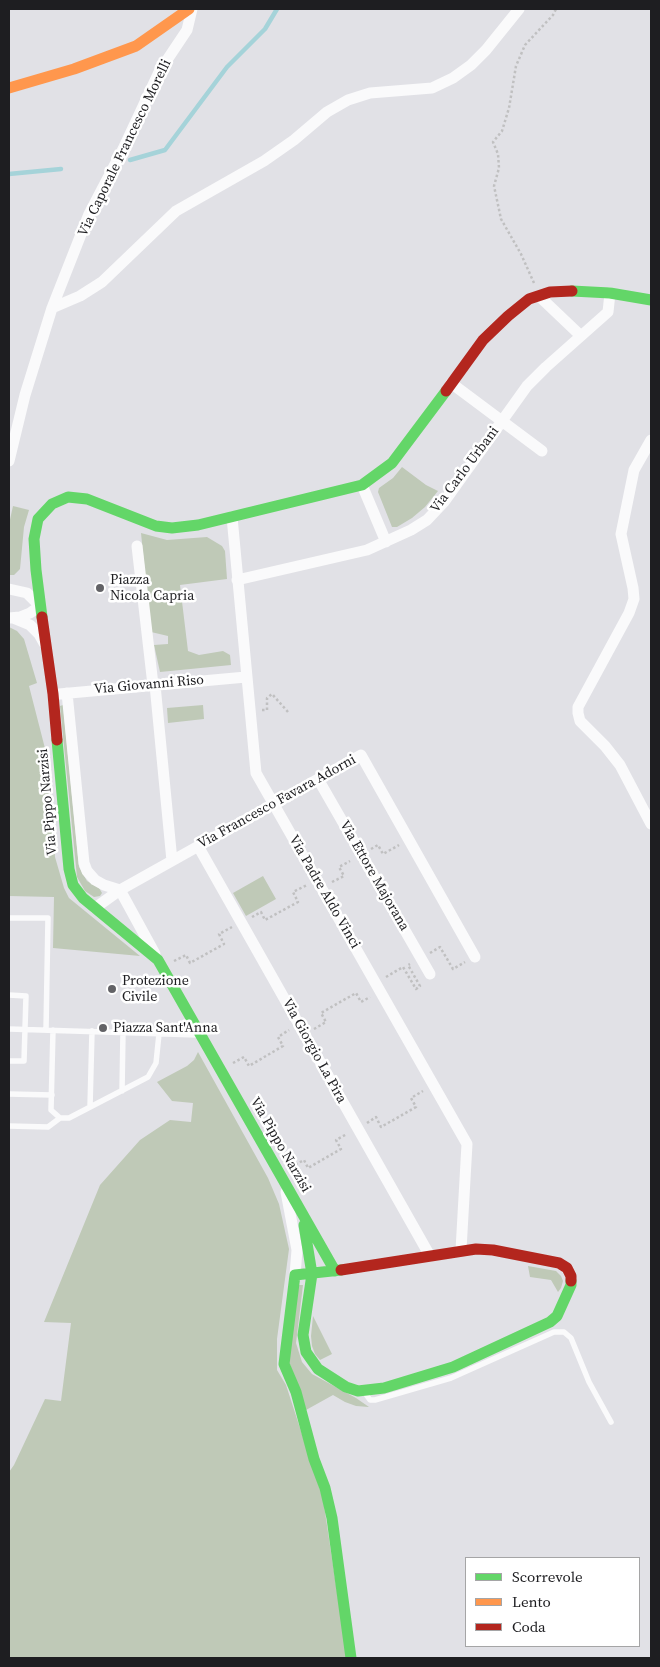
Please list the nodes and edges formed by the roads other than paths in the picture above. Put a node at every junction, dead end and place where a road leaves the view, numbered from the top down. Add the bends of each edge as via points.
1 (191, 9) edge
2 (519, 9) edge
3 (9, 88) edge
4 (610, 293) junction
5 (539, 296) junction
6 (651, 300) edge
7 (52, 308) junction
8 (581, 336) junction
9 (451, 383) junction
10 (502, 422) junction
11 (651, 440) edge
12 (542, 451) dead end
13 (9, 461) edge
14 (362, 484) junction
15 (232, 517) junction
16 (386, 542) junction
17 (137, 546) dead end
18 (36, 570) junction
19 (237, 580) junction
20 (9, 588) edge
21 (40, 606) junction
22 (9, 618) edge
23 (45, 645) junction
24 (246, 676) junction
25 (154, 685) junction
26 (67, 693) junction
27 (53, 694) junction
28 (318, 779) junction
29 (274, 804) junction
30 (651, 824) edge
31 (198, 846) junction
32 (172, 861) junction
33 (120, 890) junction
34 (95, 908) junction
35 (9, 918) edge
36 (475, 957) dead end
37 (160, 964) junction
38 (430, 974) dead end
39 (9, 995) edge
40 (9, 1029) edge
41 (25, 1029) junction
42 (46, 1030) junction
43 (54, 1030) junction
44 (92, 1031) junction
45 (123, 1032) junction
46 (159, 1034) junction
47 (200, 1035) junction
48 (9, 1061) edge
49 (122, 1091) junction
50 (9, 1094) edge
51 (52, 1095) junction
52 (90, 1107) junction
53 (60, 1118) junction
54 (9, 1126) edge
55 (282, 1178) junction
56 (303, 1216) junction
57 (461, 1250) junction
58 (430, 1256) junction
59 (335, 1271) junction
60 (312, 1274) junction
61 (295, 1275) junction
62 (364, 1391) junction
63 (611, 1422) dead end
64 (351, 1658) edge

1 - 3 street via 136,46
1 - 7 street, Via Caporale Francesco Morelli via 187,30 159,72 89,214
2 - 7 street via 486,50 453,78 432,88 370,93 327,112 264,161 176,211 102,282
4 - 5 street via 550,292
4 - 6 street
4 - 8 street, Via Carlo Urbani via 608,312
5 - 8 street
5 - 9 street via 529,299 483,340
7 - 13 street, Via Caporale Francesco Morelli
8 - 10 street, Via Carlo Urbani via 527,386
9 - 10 street
9 - 14 street via 392,463
10 - 12 street
10 - 16 street, Via Carlo Urbani via 444,502 427,520
11 - 30 street via 634,470 621,534 634,599 578,706 580,721 620,765
14 - 15 street, Via Pippo Narzisi
14 - 16 street
15 - 18 street, Via Pippo Narzisi via 172,528 156,526 87,499 68,497 52,504 38,519 34,539
15 - 19 street, Via Padre Aldo Vinci
16 - 19 street, Via Carlo Urbani via 367,550
17 - 25 street
18 - 20 street via 28,583
18 - 21 street, Via Pippo Narzisi
19 - 24 street, Via Padre Aldo Vinci
20 - 21 street via 27,593
21 - 22 street via 20,617
21 - 23 street, Via Pippo Narzisi
22 - 23 street via 30,625
23 - 27 street, Via Pippo Narzisi
24 - 25 street, Via Giovanni Riso
24 - 29 street, Via Padre Aldo Vinci via 256,773
25 - 26 street, Via Giovanni Riso
25 - 32 street
26 - 27 street, Via Giovanni Riso
26 - 33 street via 84,864 95,880
27 - 34 street, Via Pippo Narzisi via 69,868 73,885
28 - 29 street, Via Francesco Favara Adorni
28 - 36 street, Via Francesco Favara Adorni via 361,755
28 - 38 street, Via Ettore Majorana
29 - 31 street, Via Francesco Favara Adorni
29 - 57 street, Via Padre Aldo Vinci via 467,1144
31 - 32 street, Via Francesco Favara Adorni
31 - 58 street, Via Giorgio La Pira
32 - 33 street, Via Francesco Favara Adorni
33 - 34 street, Via Francesco Favara Adorni
33 - 37 street
34 - 37 street, Via Pippo Narzisi
35 - 42 lane via 48,918
37 - 47 street, Via Pippo Narzisi
39 - 41 lane via 26,996
40 - 41 lane
41 - 42 lane
41 - 48 lane via 24,1061
42 - 43 lane
43 - 44 lane
43 - 51 lane
44 - 45 lane
44 - 52 lane
45 - 46 lane
45 - 49 lane
46 - 47 lane
46 - 49 lane via 156,1063 148,1077
47 - 55 street, Via Pippo Narzisi
49 - 52 lane
50 - 51 lane
51 - 53 lane via 51,1110
52 - 53 lane via 69,1118
53 - 54 lane via 48,1127
55 - 56 street, Via Pippo Narzisi
55 - 61 street via 297,1250
56 - 59 street, Via Pippo Narzisi
56 - 60 street
57 - 58 street
57 - 62 street via 493,1250 559,1263 567,1268 571,1285 557,1316 453,1367
58 - 59 street
59 - 60 street
60 - 61 street
60 - 62 street via 303,1335 306,1352 318,1369 346,1387
61 - 64 street via 284,1364 296,1392 327,1496
62 - 63 lane via 370,1400 375,1400 451,1378 554,1332 564,1332 571,1338 589,1382

